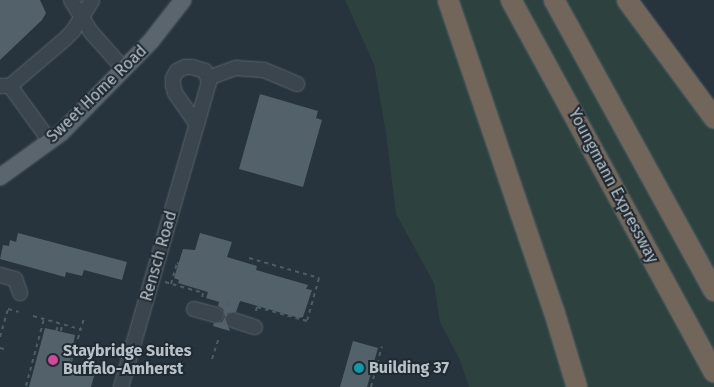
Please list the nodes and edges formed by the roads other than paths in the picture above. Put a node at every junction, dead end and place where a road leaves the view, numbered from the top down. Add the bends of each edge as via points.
1 (71, 0) edge
2 (92, 0) edge
3 (183, 0) edge
4 (448, 0) edge
5 (511, 0) edge
6 (554, 0) edge
7 (627, 0) edge
8 (82, 17) junction
9 (124, 69) junction
10 (208, 78) junction
11 (297, 84) dead end
12 (5, 86) edge
13 (714, 118) edge
14 (197, 124) junction
15 (50, 141) junction
16 (0, 177) edge
17 (0, 275) edge
18 (714, 291) edge
19 (20, 293) dead end
20 (197, 306) road end
21 (216, 315) dead end
22 (233, 320) dead end
23 (255, 322) road end
24 (714, 372) edge
25 (121, 387) edge
26 (577, 387) edge

1 - 8 street
2 - 8 street
3 - 9 main road, Sweet Home Road
4 - 26 highway
5 - 24 highway, Youngmann Expressway
6 - 18 highway
7 - 13 highway
8 - 9 street
8 - 12 street via 73,31
9 - 15 main road, Sweet Home Road
10 - 11 street via 236,68 264,70
10 - 14 street, Rensch Road
10 - 14 street via 205,72 192,67 177,71 174,78 175,93
12 - 15 street
14 - 25 street, Rensch Road
15 - 16 main road, Sweet Home Road
17 - 19 street via 15,279
20 - 21 street
22 - 23 street

